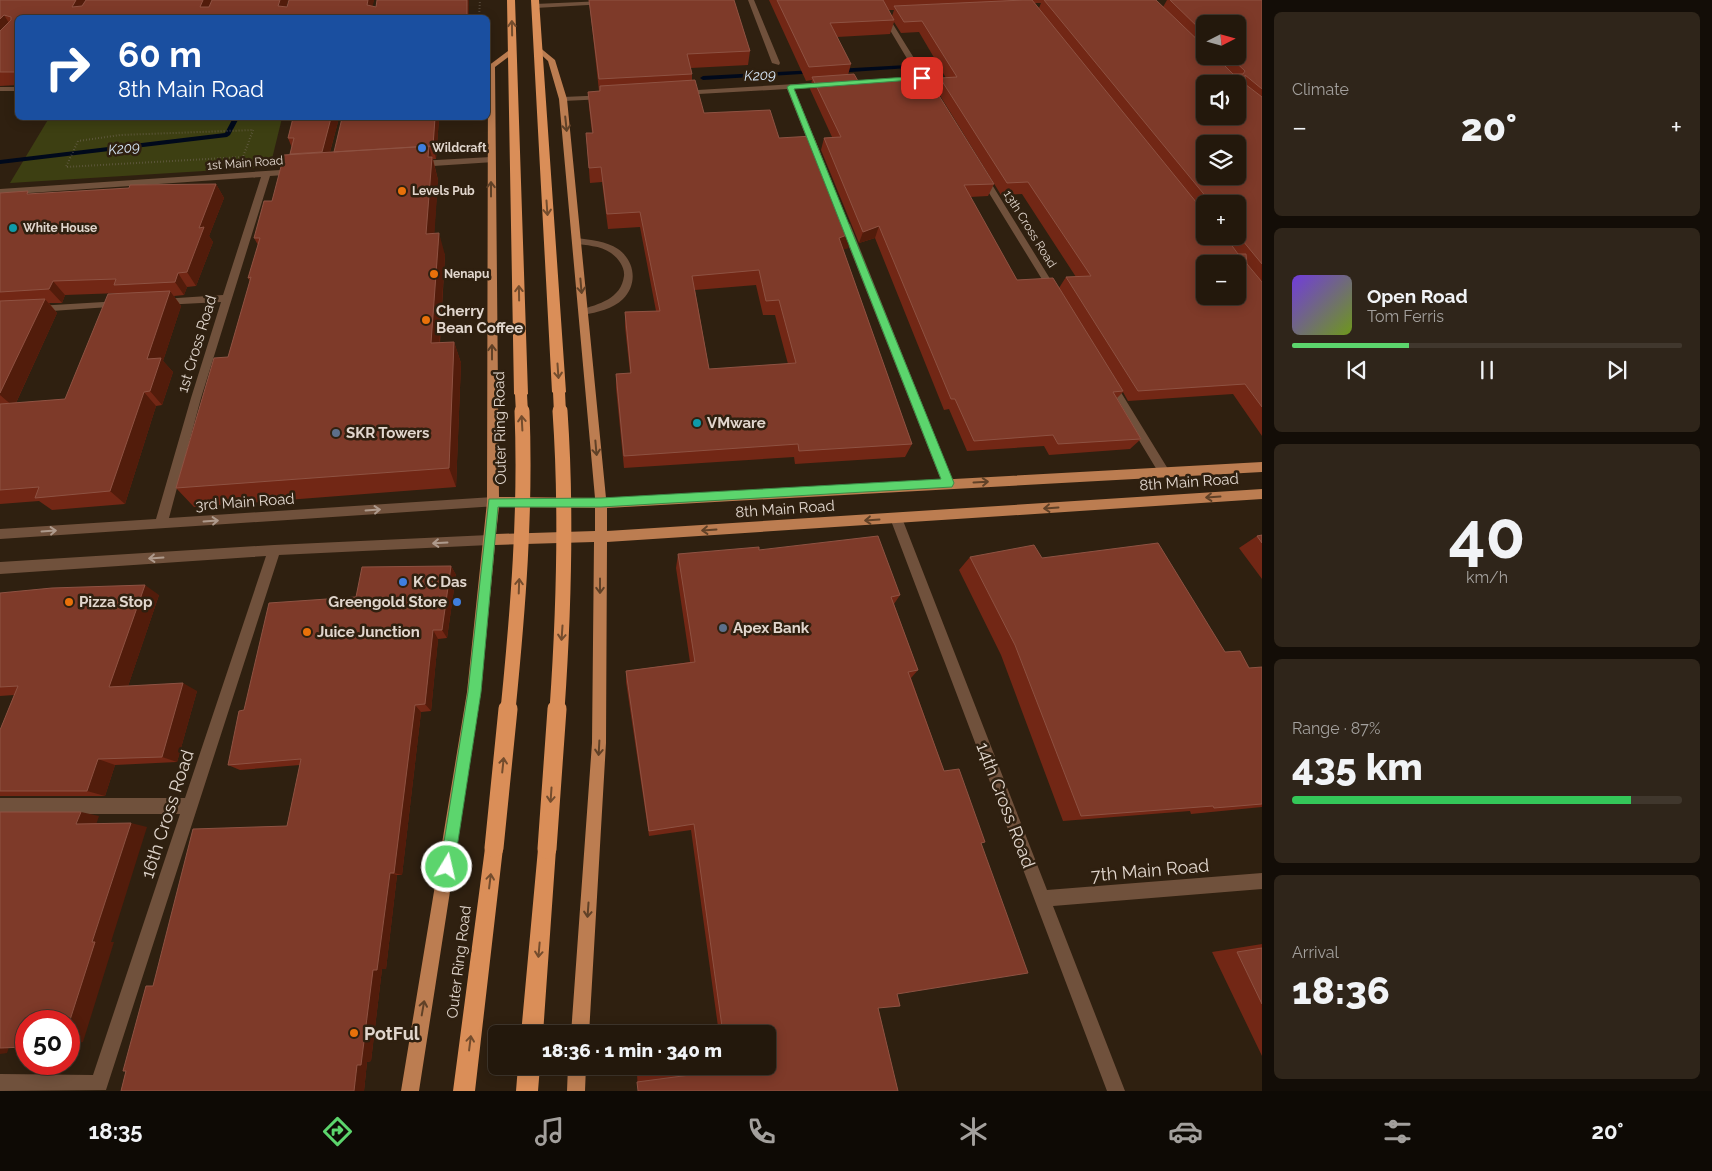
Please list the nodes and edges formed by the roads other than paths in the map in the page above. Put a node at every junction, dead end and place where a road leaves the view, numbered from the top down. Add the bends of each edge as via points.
1 (511, 0) edge
2 (751, 0) edge
3 (875, 0) edge
4 (614, 2) edge
5 (535, 3) edge
6 (538, 48) junction
7 (512, 50) junction
8 (776, 63) dead end
9 (490, 65) edge
10 (837, 84) edge
11 (790, 87) junction
12 (15, 89) edge
13 (0, 90) edge
14 (673, 93) edge
15 (615, 96) edge
16 (563, 99) junction
17 (938, 103) edge
18 (490, 113) edge
19 (491, 160) junction
20 (820, 161) edge
21 (406, 165) edge
22 (979, 170) edge
23 (304, 171) edge
24 (266, 174) junction
25 (0, 192) edge
26 (842, 216) edge
27 (577, 241) junction
28 (227, 298) junction
29 (148, 302) edge
30 (128, 304) edge
31 (1061, 304) edge
32 (30, 309) edge
33 (584, 312) junction
34 (1102, 371) edge
35 (1262, 467) edge
36 (1164, 472) junction
37 (948, 483) junction
38 (1262, 494) edge
39 (493, 502) junction
40 (601, 503) junction
41 (896, 518) junction
42 (161, 524) junction
43 (0, 534) edge
44 (601, 537) junction
45 (489, 540) junction
46 (274, 550) junction
47 (0, 568) edge
48 (0, 806) edge
49 (190, 806) junction
50 (1262, 881) edge
51 (1042, 898) junction
52 (533, 1025) edge
53 (581, 1025) edge
54 (528, 1075) edge
55 (577, 1075) edge
56 (0, 1083) edge
57 (98, 1088) edge
58 (410, 1091) edge
59 (464, 1091) edge
60 (527, 1091) edge
61 (576, 1091) edge
62 (1116, 1091) edge

7 -> 1 highway, Outer Ring Road
2 - 8 street
3 - 17 street via 887,13 918,78
4 - 5 street
5 - 6 highway
6 - 16 main road via 551,60
6 -> 52 highway, bridge via 564,469 564,603
7 - 9 main road
59 -> 7 highway, Outer Ring Road, bridge via 519,605 524,470
10 - 11 street
11 - 14 street
11 - 20 street
12 - 13 street
15 - 16 street
16 -> 27 main road
18 - 19 main road
19 - 21 street
39 -> 19 main road
22 - 31 street, 13th Cross Road
23 - 24 street, 1st Main Road
24 - 25 street, 1st Main Road
24 - 28 street, 1st Cross Road
26 - 37 street
27 -> 33 main road
27 - 33 street via 592,241 614,250 623,256 630,273 624,293 615,301
28 - 29 street
28 - 42 street, 1st Cross Road
30 - 32 street
33 -> 40 main road
34 - 36 street
35 - 36 main road, 8th Main Road
37 -> 36 main road, 8th Main Road
37 - 40 main road, 8th Main Road
38 -> 41 main road, 8th Main Road
39 - 40 main road, 8th Main Road
42 -> 39 street, 3rd Main Road
39 - 45 main road
40 - 44 main road
41 -> 44 main road, 8th Main Road
41 - 51 street, 14th Cross Road
43 -> 42 street, 3rd Main Road
44 - 45 main road, 8th Main Road
44 -> 53 main road via 599,743
45 -> 46 street
58 -> 45 main road via 474,692
46 -> 47 street
46 - 49 street, 16th Cross Road
48 - 49 street
49 - 57 street, 16th Cross Road
50 - 51 street, 7th Main Road
51 - 62 street, 14th Cross Road
54 - 60 highway
55 - 61 main road
56 - 57 street

